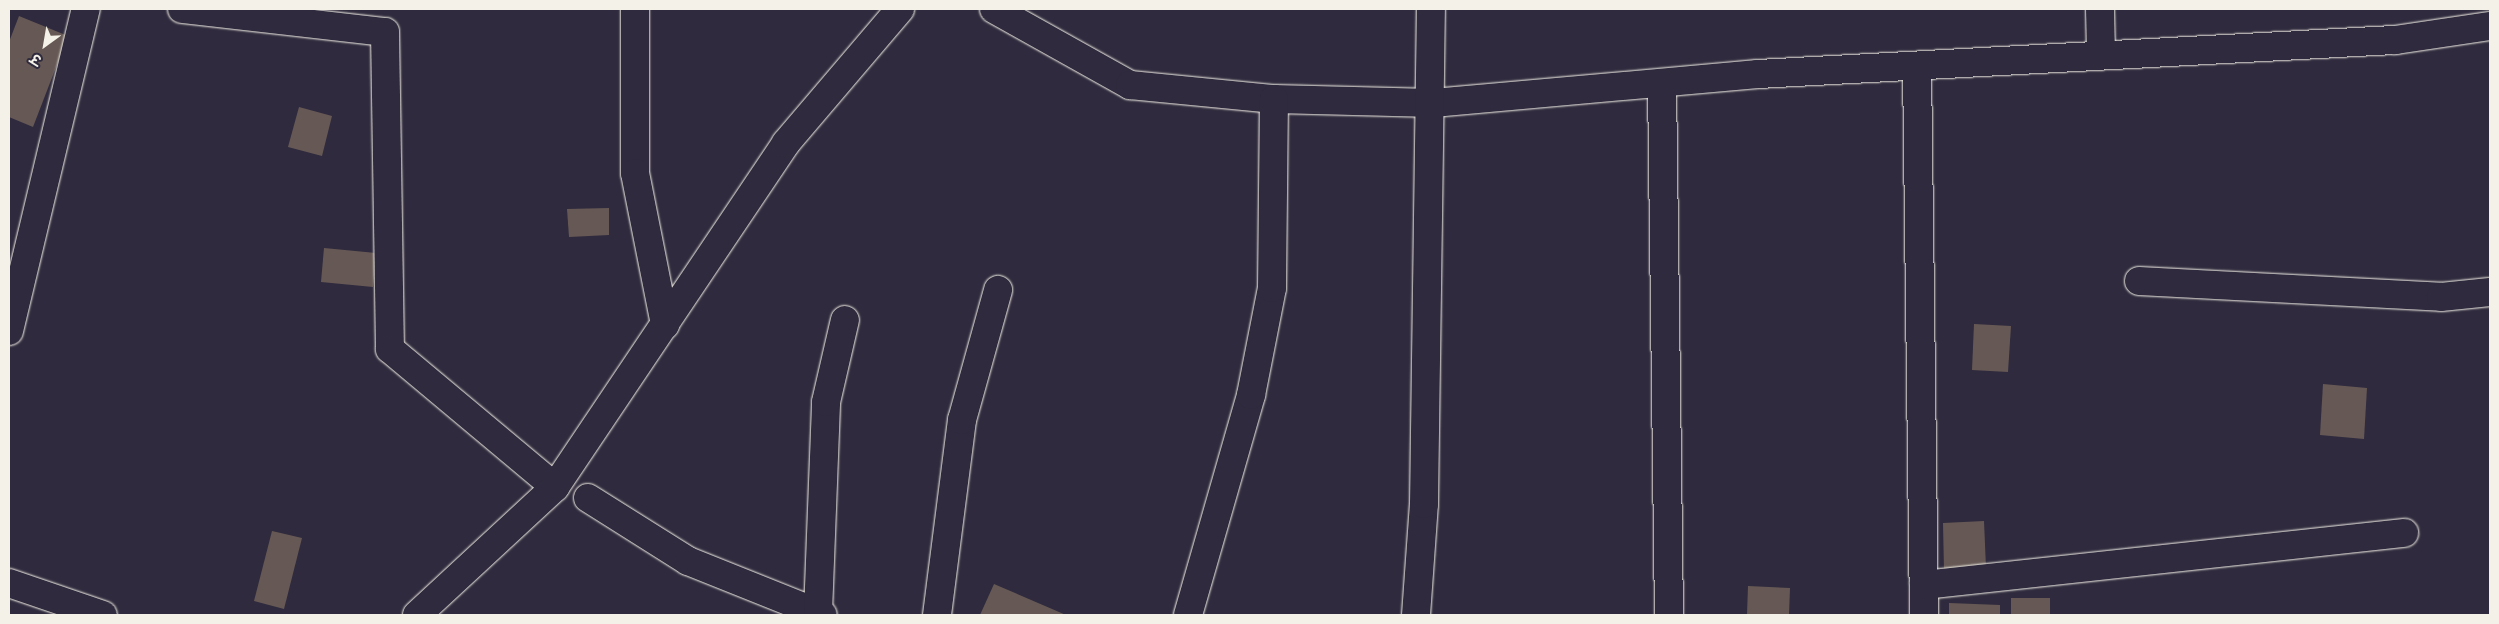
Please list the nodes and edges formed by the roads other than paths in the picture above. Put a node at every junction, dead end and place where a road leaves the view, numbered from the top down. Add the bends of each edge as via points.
1 (86, 9) edge
2 (182, 9) edge
3 (635, 9) edge
4 (900, 9) edge
5 (994, 9) edge
6 (1431, 9) edge
7 (2100, 9) edge
8 (237, 11) edge
9 (2490, 26) edge
10 (2101, 54) junction
11 (1918, 66) junction
12 (1662, 83) junction
13 (1274, 99) junction
14 (1433, 103) junction
15 (2139, 281) dead end
16 (998, 290) dead end
17 (2490, 292) edge
18 (845, 320) dead end
19 (665, 325) junction
20 (9, 331) edge
21 (555, 486) junction
22 (588, 498) dead end
23 (2404, 533) dead end
24 (9, 583) edge
25 (1924, 585) junction
26 (821, 614) edge
27 (103, 615) edge
28 (417, 615) edge
29 (937, 615) edge
30 (1188, 615) edge
31 (1416, 615) edge
32 (1669, 615) edge
33 (1924, 615) edge

1 - 20 street
2 - 8 street
3 - 19 street via 635,174
4 - 19 street via 786,143
5 - 13 street via 1130,85
6 - 14 street
7 - 10 street
8 - 21 street via 385,32 390,349
9 - 10 street via 2395,40
10 - 11 street
11 - 12 street
11 - 25 street
12 - 14 street
12 - 32 street
13 - 14 street
13 - 30 street via 1272,288 1251,395
14 - 31 street via 1424,504
15 - 17 street via 2441,297
16 - 29 street via 962,420
18 - 26 street via 826,402
19 - 21 street
21 - 28 street
22 - 26 street via 688,561
23 - 25 street
24 - 27 street
25 - 33 street

